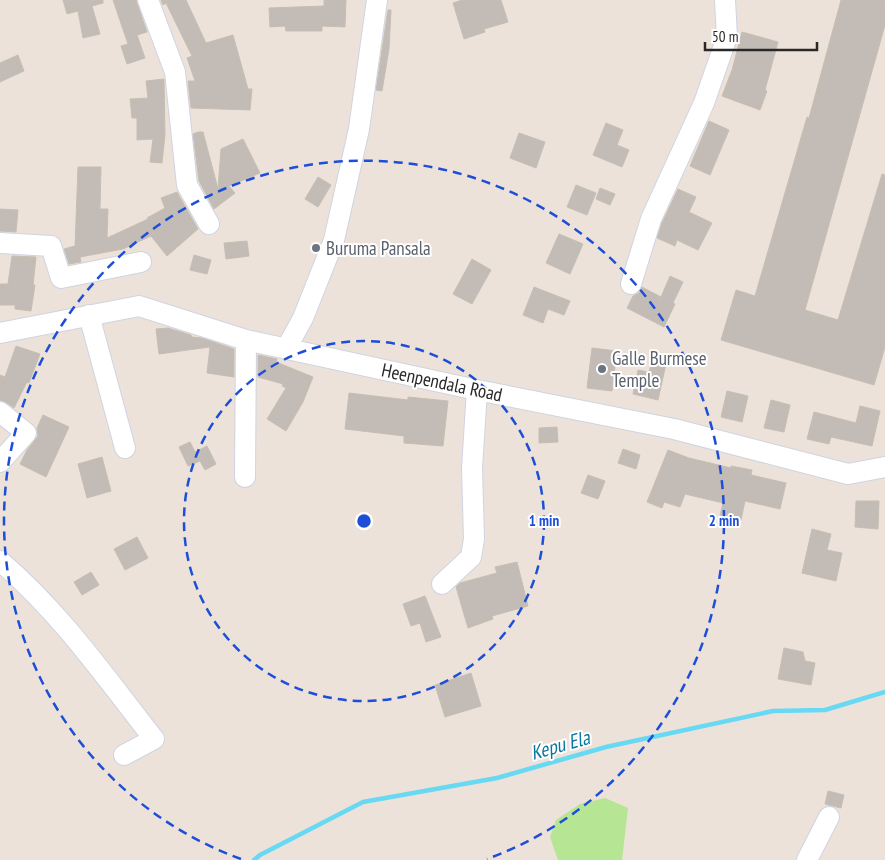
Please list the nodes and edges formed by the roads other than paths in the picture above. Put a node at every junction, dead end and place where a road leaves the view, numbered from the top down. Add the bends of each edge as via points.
1 (148, 0) edge
2 (377, 0) edge
3 (725, 0) edge
4 (209, 224) dead end
5 (0, 243) edge
6 (141, 262) dead end
7 (631, 284) dead end
8 (89, 316) junction
9 (0, 333) edge
10 (246, 340) junction
11 (286, 349) junction
12 (477, 390) junction
13 (0, 412) edge
14 (125, 448) dead end
15 (0, 462) edge
16 (885, 467) edge
17 (245, 477) dead end
18 (0, 561) edge
19 (442, 584) dead end
20 (124, 755) dead end
21 (829, 817) dead end
22 (806, 860) edge

1 - 4 street via 176,72 186,185
2 - 11 street via 359,129 334,240 303,318
3 - 7 street via 726,37 704,103 650,219
5 - 6 street via 51,246 61,278
8 - 9 street, Heenpendala Road
8 - 10 street, Heenpendala Road via 139,306
8 - 14 street
10 - 11 street, Heenpendala Road
10 - 17 street
11 - 12 street, Heenpendala Road
12 - 16 street, Heenpendala Road via 674,429 848,474
12 - 19 street via 471,557
13 - 15 street via 26,433
18 - 20 street via 59,620 154,739
21 - 22 street

